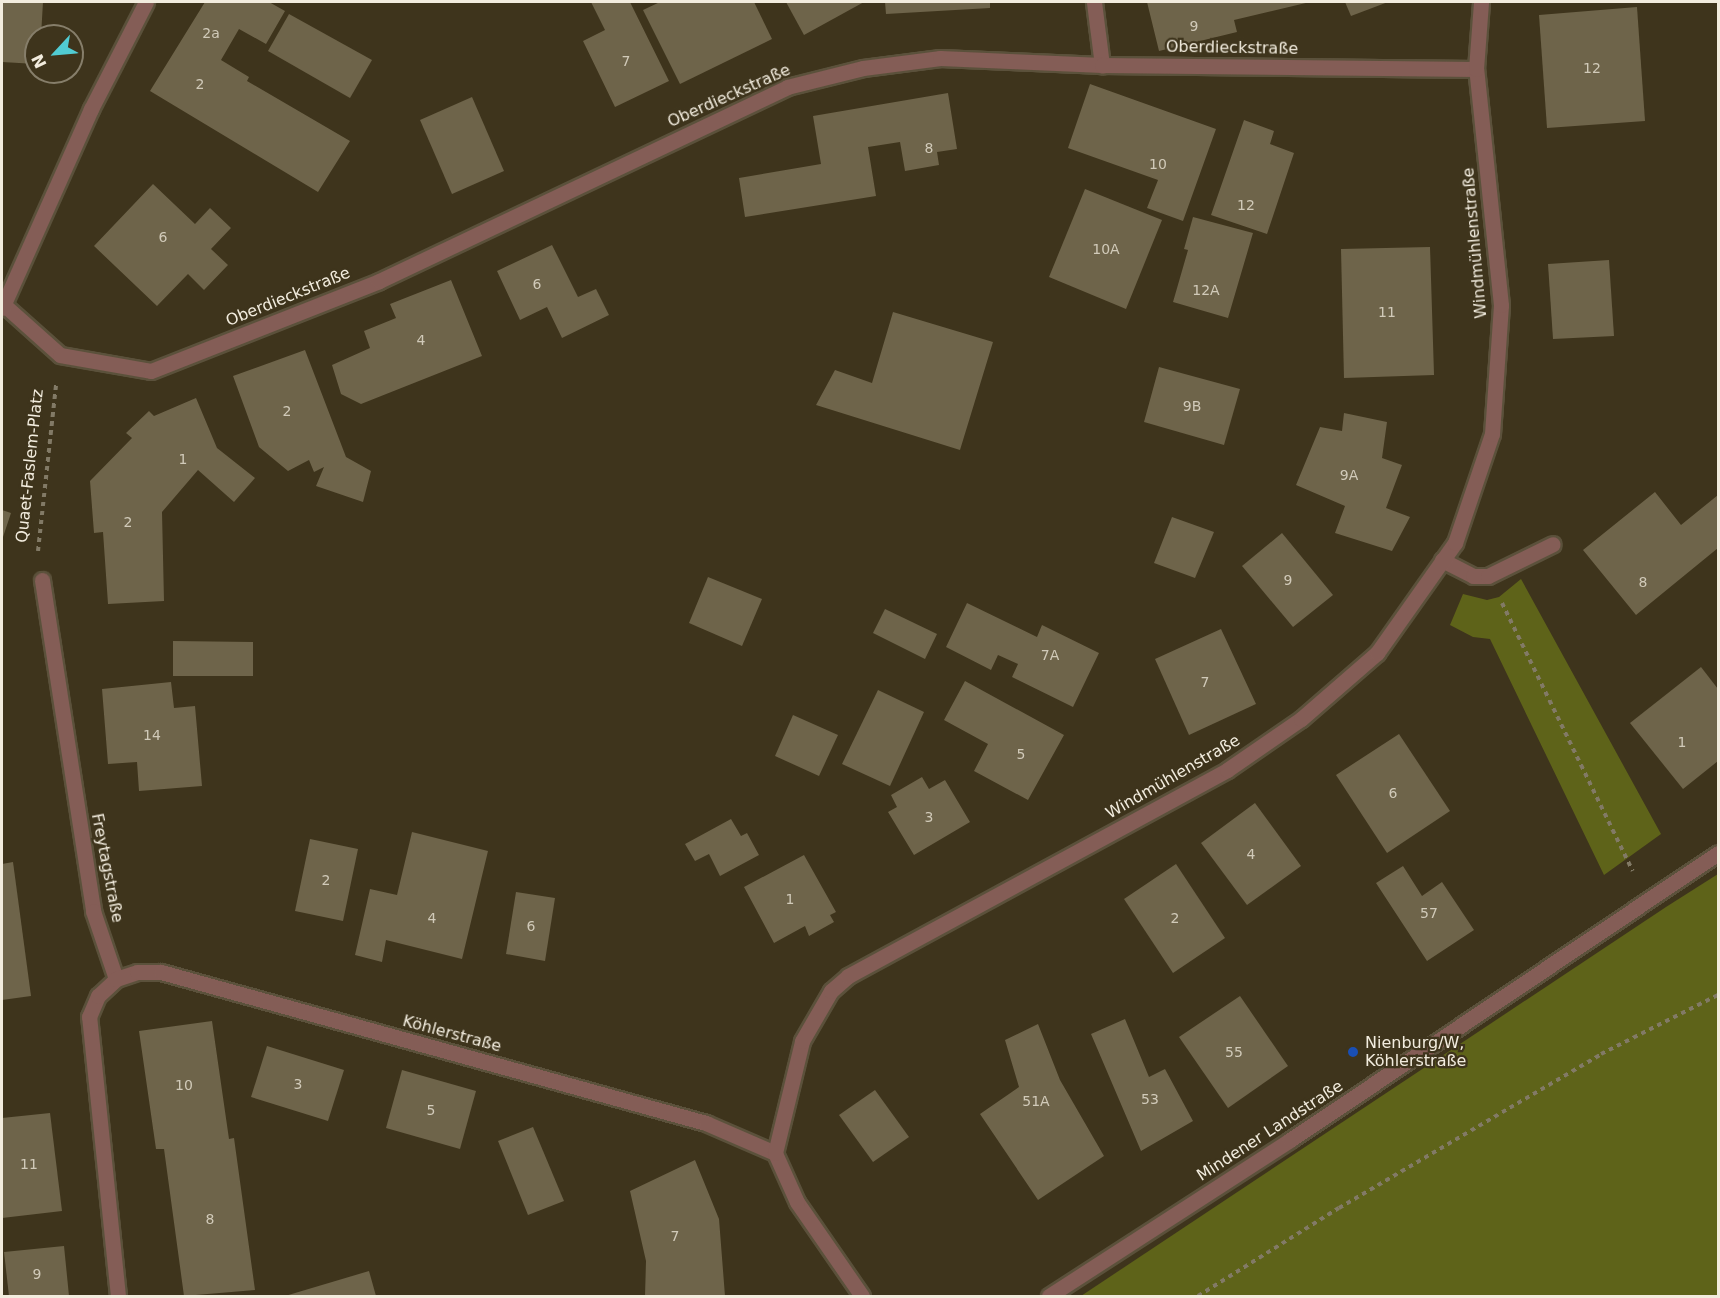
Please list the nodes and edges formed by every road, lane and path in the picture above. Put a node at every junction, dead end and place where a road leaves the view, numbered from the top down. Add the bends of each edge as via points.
1 (146, 2) edge
2 (1094, 2) edge
3 (1480, 2) edge
4 (1102, 65) junction
5 (1476, 69) junction
6 (2, 306) edge
7 (60, 355) junction
8 (1553, 544) dead end
9 (1442, 560) junction
10 (1488, 576) junction
11 (42, 580) joint
12 (1719, 853) edge
13 (1648, 899) junction
14 (116, 980) junction
15 (1719, 995) edge
16 (775, 1153) junction
17 (118, 1296) edge
18 (862, 1296) edge
19 (1049, 1296) edge
20 (1198, 1296) edge

1 - 6 street
2 - 4 street
3 - 5 street, Windmühlenstraße
4 - 5 street, Oberdieckstraße
4 - 7 street, Oberdieckstraße via 940,58 863,68 787,87 379,280 151,371
5 - 9 street, Windmühlenstraße via 1501,304 1493,422 1455,543
6 - 7 street
7 - 11 path, Quaet-Faslem-Platz via 37,538
8 - 10 street
9 - 10 street via 1473,576
9 - 16 street, Windmühlenstraße via 1377,653 1301,719 1227,770 848,976 831,991 802,1041
10 - 13 path
11 - 14 street, Freytagstraße via 93,911
12 - 13 street, Mindener Landstraße
13 - 19 street, Mindener Landstraße via 1290,1140
14 - 16 street, Köhlerstraße via 137,972 161,972 706,1123
14 - 17 street via 98,996 89,1017
15 - 20 path via 1600,1054 1338,1208
16 - 18 street via 797,1202

